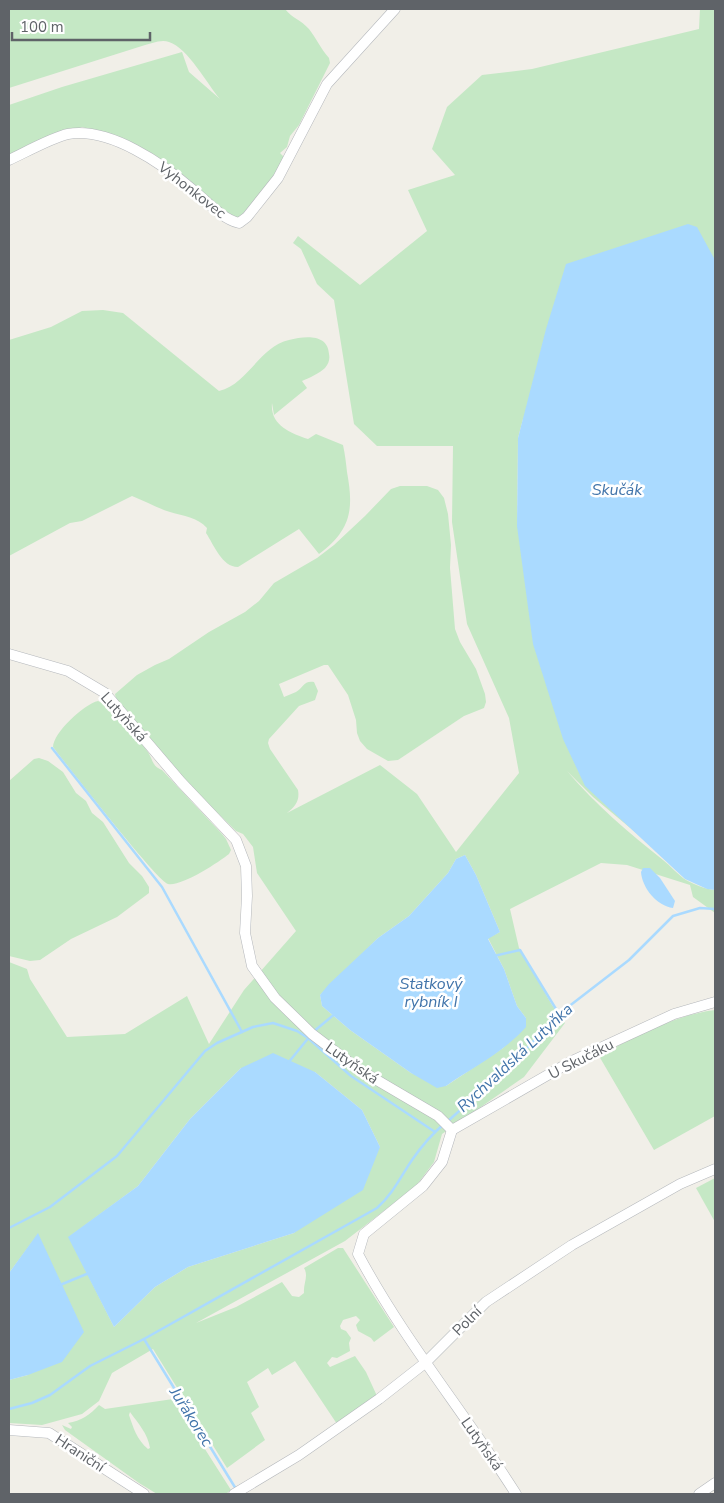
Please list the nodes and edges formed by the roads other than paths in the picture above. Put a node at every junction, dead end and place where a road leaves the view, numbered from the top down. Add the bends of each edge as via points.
1 (395, 9) edge
2 (9, 160) edge
3 (9, 654) edge
4 (715, 1002) edge
5 (452, 1130) junction
6 (715, 1169) edge
7 (425, 1363) junction
8 (9, 1430) edge
9 (715, 1483) edge
10 (144, 1494) edge
11 (234, 1494) edge
12 (516, 1494) edge
13 (699, 1494) edge

1 - 2 street, Vyhonkovec via 327,84 278,178 239,223 227,218 171,171 117,141 87,133 66,134
3 - 5 street, Lutyňská via 68,671 105,692 181,782 236,840 246,866 246,933 252,966 275,998 312,1034 358,1070 438,1116
4 - 5 street, U Skučáku via 674,1014 572,1061
5 - 7 street, Lutyňská via 442,1162 422,1186 364,1234 358,1254
6 - 7 street, Polní via 680,1184 572,1245 486,1302
7 - 11 street, Polní via 299,1455
7 - 12 street, Lutyňská
8 - 10 street, Hraniční via 49,1433
9 - 13 street

